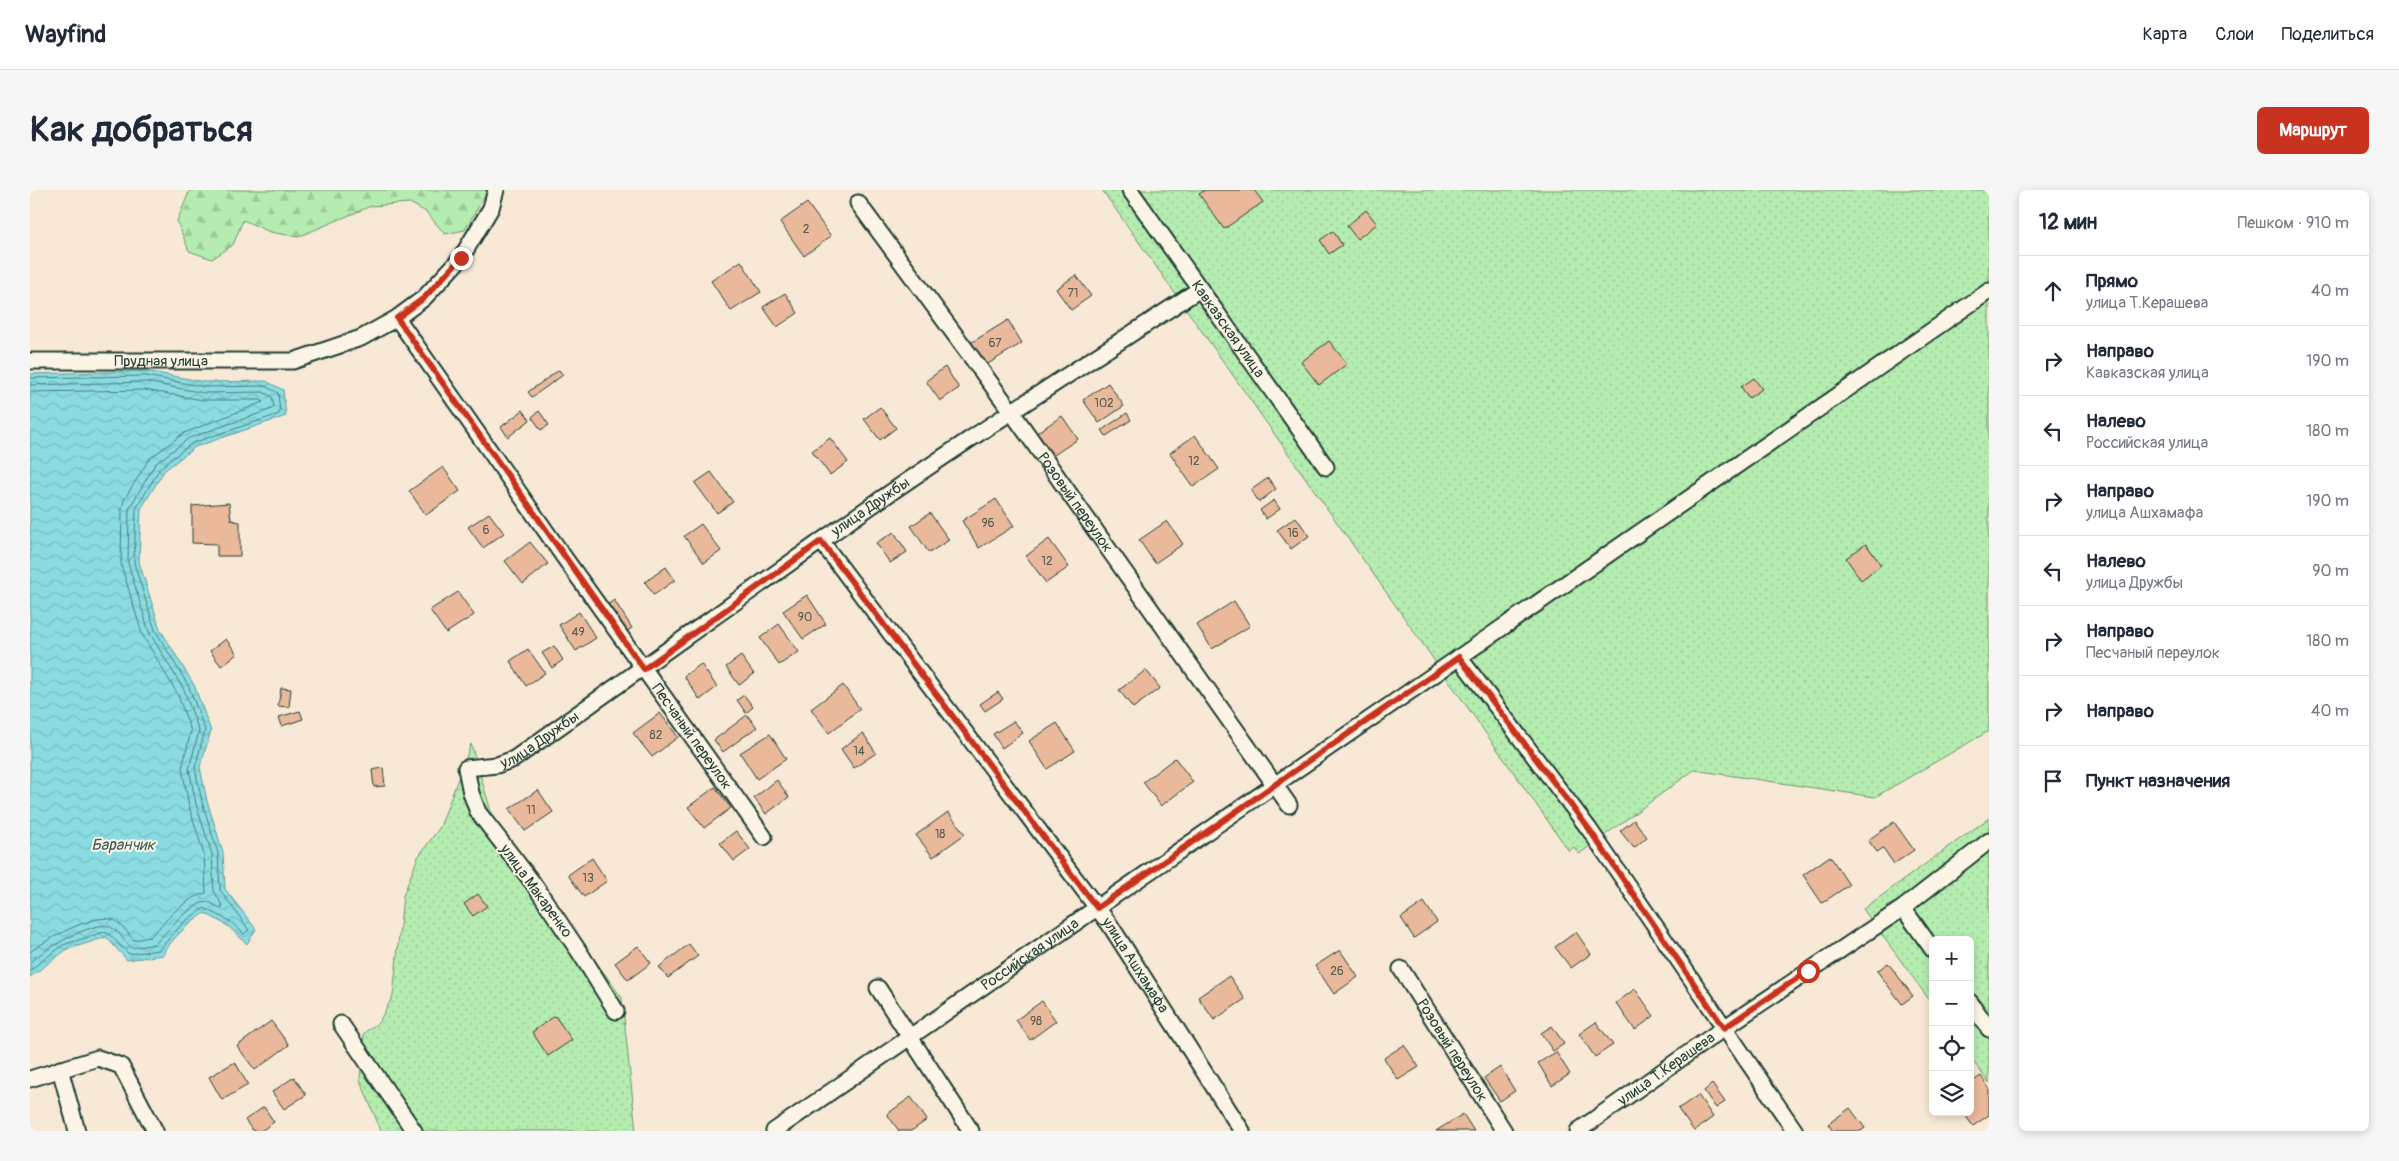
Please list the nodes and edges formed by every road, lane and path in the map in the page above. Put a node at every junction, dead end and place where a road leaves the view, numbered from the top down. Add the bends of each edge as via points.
1 (496, 190) edge
2 (1130, 190) edge
3 (858, 203) dead end
4 (1200, 290) junction
5 (1989, 291) edge
6 (397, 318) junction
7 (30, 361) edge
8 (1011, 411) junction
9 (1326, 467) dead end
10 (821, 541) junction
11 (1459, 657) junction
12 (644, 669) junction
13 (466, 768) joint
14 (1275, 785) junction
15 (1289, 805) dead end
16 (764, 837) dead end
17 (1989, 841) edge
18 (1097, 908) junction
19 (1903, 908) junction
20 (1929, 944) edge
21 (1401, 969) dead end
22 (878, 988) dead end
23 (1974, 1008) edge
24 (616, 1011) dead end
25 (341, 1024) dead end
26 (1724, 1028) junction
27 (1989, 1029) edge
28 (910, 1037) junction
29 (60, 1070) junction
30 (30, 1079) edge
31 (77, 1131) edge
32 (155, 1131) edge
33 (414, 1131) edge
34 (774, 1131) edge
35 (971, 1131) edge
36 (1242, 1131) edge
37 (1504, 1131) edge
38 (1578, 1131) edge
39 (1795, 1131) edge

1 - 6 street, Прудная улица via 491,208 461,258 424,298
2 - 4 street, Кавказcкая улица
3 - 8 street, Розовый переулок
4 - 8 street, улица Дружбы
4 - 9 street, Кавказcкая улица
5 - 11 street, Российская улица
6 - 7 street, Прудная улица via 362,338 293,361
6 - 12 street, Песчаный переулок
8 - 10 street, улица Дружбы
8 - 14 street, Розовый переулок
10 - 12 street, улица Дружбы
10 - 18 street, улица Ашхамафа
11 - 14 street, Российская улица
11 - 26 street via 1589,829
12 - 13 street, улица Дружбы via 514,759 497,765
12 - 16 street, Песчаный переулок
13 - 24 street, улица Макаренко via 478,812 533,883
14 - 15 street, Розовый переулок
14 - 18 street, Российская улица
17 - 19 street, улица Т.Керашева
18 - 28 street, Российская улица
18 - 36 street, улица Ашхамафа
19 - 20 street
19 - 26 street, улица Т.Керашева
21 - 37 street, Розовый переулок
22 - 28 street
23 - 27 street
25 - 33 street
26 - 38 street, улица Т.Керашева
26 - 39 street
28 - 34 street, Российская улица
28 - 35 street
29 - 30 street
29 - 31 street
29 - 32 street via 98,1058 121,1066

